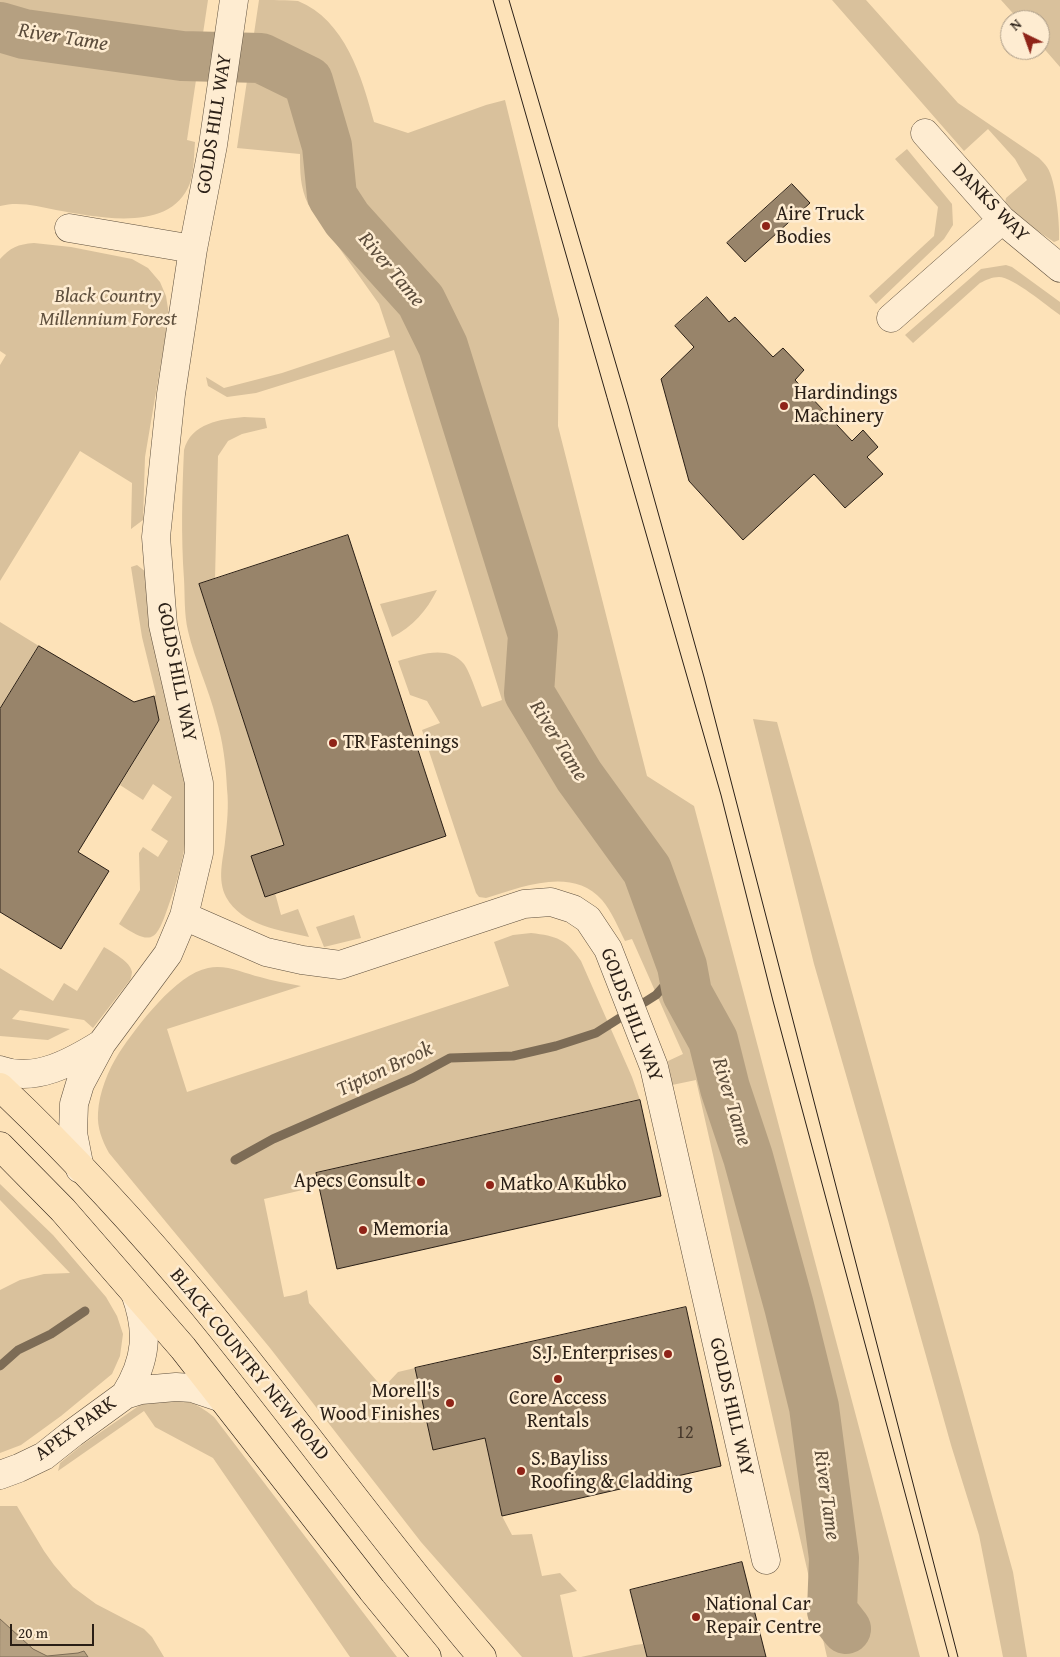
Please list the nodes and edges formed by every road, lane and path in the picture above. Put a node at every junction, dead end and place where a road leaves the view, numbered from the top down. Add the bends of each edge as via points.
1 (234, 0) edge
2 (924, 133) dead end
3 (1002, 220) junction
4 (68, 228) dead end
5 (193, 249) junction
6 (1060, 268) edge
7 (891, 318) dead end
8 (184, 916) junction
9 (102, 1043) junction
10 (0, 1070) edge
11 (0, 1087) edge
12 (0, 1146) edge
13 (80, 1169) junction
14 (135, 1292) junction
15 (125, 1395) junction
16 (222, 1398) junction
17 (0, 1475) edge
18 (766, 1560) dead end
19 (427, 1657) edge
20 (482, 1657) edge

1 - 5 street, GOLDS HILL WAY via 213,145
2 - 3 street, DANKS WAY
3 - 6 street, DANKS WAY
3 - 7 street
4 - 5 street
5 - 8 street, GOLDS HILL WAY via 171,394 156,537 163,625 199,783 199,853
8 - 9 street, GOLDS HILL WAY via 168,954
8 - 18 street, GOLDS HILL WAY via 266,952 340,965 524,904 551,902 573,909 588,919 608,949 654,1067
9 - 10 street, GOLDS HILL WAY via 72,1062 46,1071 22,1074
9 - 13 street, GOLDS HILL WAY via 80,1084 74,1104 73,1133
11 - 13 highway, BLACK COUNTRY NEW ROAD
12 - 14 highway, BLACK COUNTRY NEW ROAD via 63,1210
13 - 20 highway, BLACK COUNTRY NEW ROAD via 202,1304 424,1589
14 - 15 street, APEX PARK via 142,1313 144,1344 134,1380
14 - 16 highway, BLACK COUNTRY NEW ROAD
15 - 16 street, APEX PARK via 176,1387 192,1388
15 - 17 street, APEX PARK via 44,1456
16 - 19 highway, BLACK COUNTRY NEW ROAD

